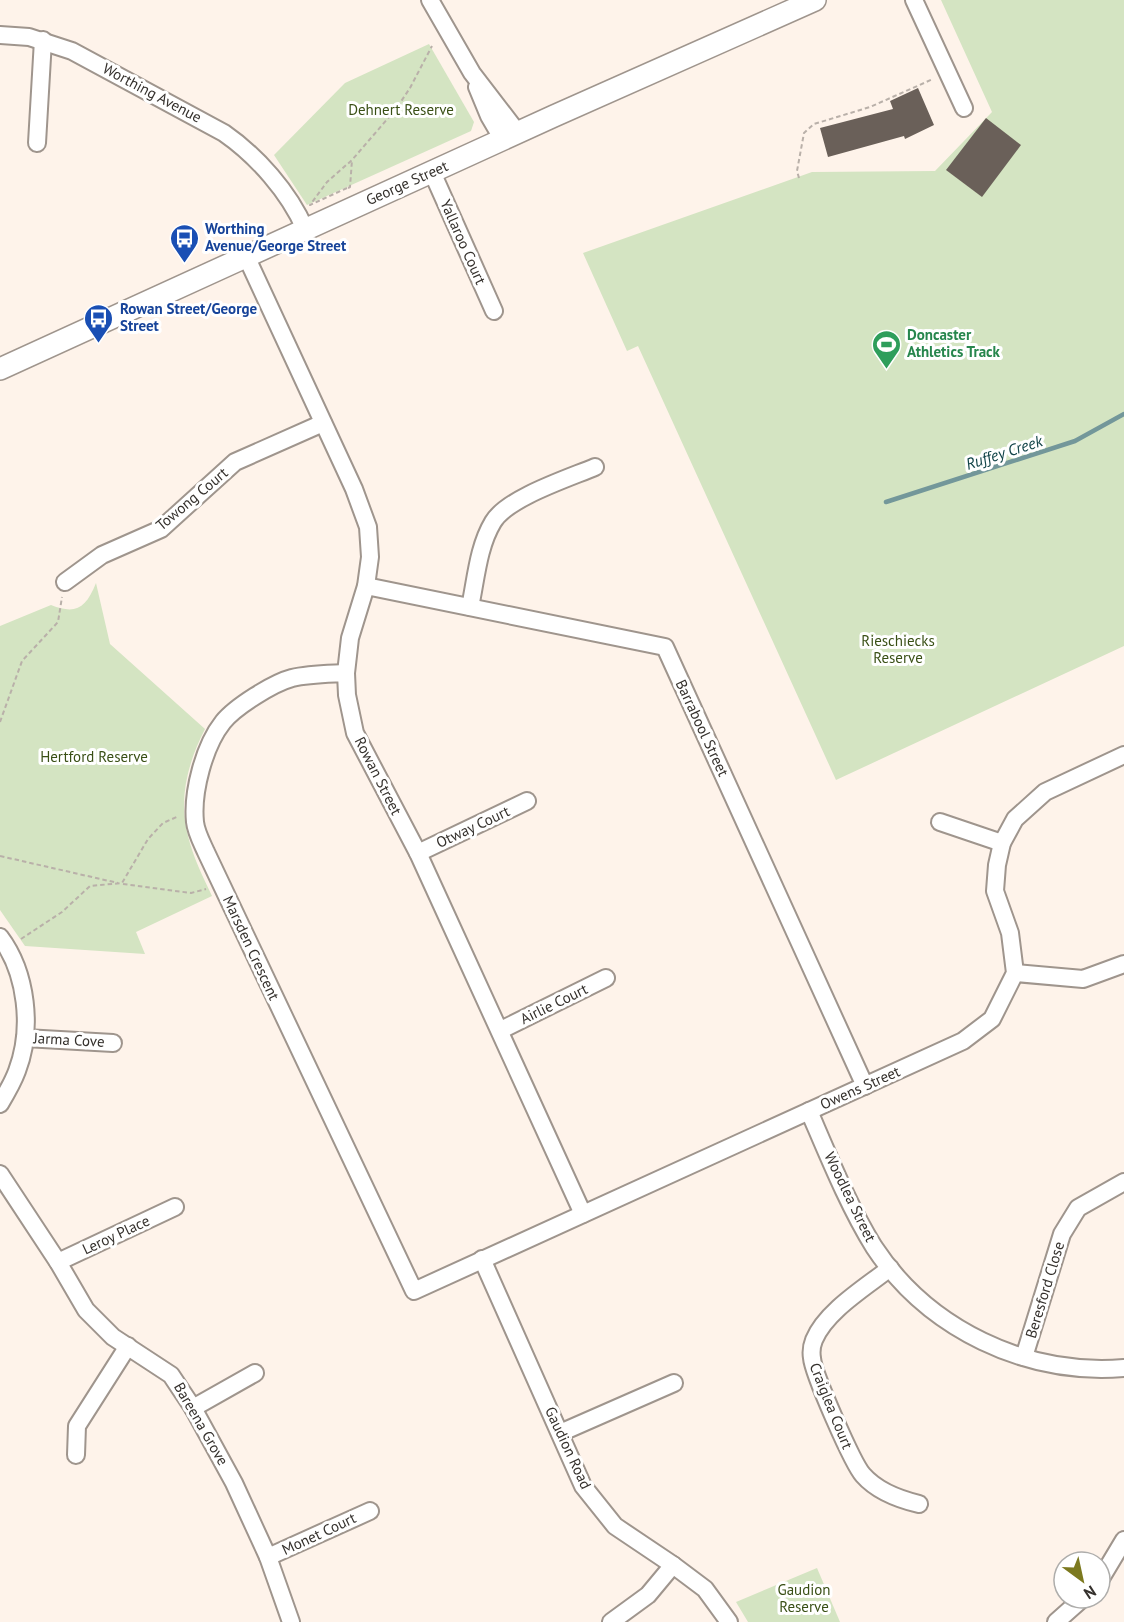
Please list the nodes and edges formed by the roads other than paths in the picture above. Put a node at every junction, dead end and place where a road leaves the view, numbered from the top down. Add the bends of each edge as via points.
1 (430, 0) edge
2 (815, 0) edge
3 (914, 0) edge
4 (0, 35) edge
5 (44, 40) junction
6 (964, 108) dead end
7 (510, 136) junction
8 (37, 143) dead end
9 (432, 172) junction
10 (301, 231) junction
11 (246, 256) junction
12 (494, 311) dead end
13 (0, 369) edge
14 (323, 423) junction
15 (595, 467) dead end
16 (65, 582) road end
17 (366, 586) junction
18 (470, 607) junction
19 (346, 673) junction
20 (1124, 755) edge
21 (528, 801) dead end
22 (940, 822) dead end
23 (1002, 843) junction
24 (418, 853) junction
25 (4, 942) edge
26 (1124, 964) edge
27 (1015, 973) junction
28 (606, 978) dead end
29 (501, 1030) junction
30 (25, 1038) junction
31 (113, 1042) dead end
32 (865, 1086) junction
33 (0, 1104) edge
34 (809, 1111) junction
35 (0, 1174) edge
36 (1124, 1182) edge
37 (175, 1207) dead end
38 (584, 1214) junction
39 (482, 1259) junction
40 (58, 1262) junction
41 (890, 1268) junction
42 (414, 1291) joint
43 (128, 1346) junction
44 (1024, 1357) junction
45 (1124, 1368) edge
46 (255, 1373) dead end
47 (674, 1383) dead end
48 (192, 1408) junction
49 (560, 1433) junction
50 (76, 1455) dead end
51 (919, 1504) dead end
52 (370, 1511) dead end
53 (1124, 1540) edge
54 (268, 1557) junction
55 (1112, 1560) edge
56 (673, 1564) junction
57 (1070, 1610) edge
58 (291, 1622) edge
59 (611, 1622) edge
60 (729, 1622) edge
61 (1056, 1622) edge

1 - 7 street via 472,73 489,116
2 - 7 main road, George Street
3 - 6 street
4 - 5 street, Worthing Avenue
5 - 8 street
5 - 10 street, Worthing Avenue via 90,60 224,133 257,160 281,192
7 - 9 main road, George Street
9 - 10 main road, George Street
9 - 12 street, Yallaroo Court
10 - 11 main road, George Street
11 - 13 main road, George Street
11 - 14 street, Rowan Street
14 - 16 street, Towong Court via 236,462 161,529 102,555
14 - 17 street, Rowan Street via 368,527 370,557
15 - 18 street via 520,498 494,520 481,550
17 - 18 street, Barrabool Street
17 - 19 street, Rowan Street via 350,638
18 - 32 street, Barrabool Street via 665,647
19 - 24 street, Rowan Street via 356,734
19 - 42 street, Marsden Crescent via 290,678 253,698 223,722 200,770 195,823
20 - 23 street via 1045,792 1015,819
21 - 24 street, Otway Court
22 - 23 street
23 - 27 street via 995,891 1010,933
24 - 29 street, Rowan Street
25 - 30 street via 20,978
26 - 27 street via 1083,979
27 - 32 street, Owens Street via 992,1018 963,1041
28 - 29 street, Airlie Court
29 - 38 street, Rowan Street
30 - 31 street, Jarma Cove
30 - 33 street via 18,1071
32 - 34 street, Owens Street
34 - 38 street, Owens Street
34 - 41 street, Woodlea Street via 866,1233
35 - 40 street, Bareena Grove
36 - 44 street, Beresford Close via 1078,1208 1062,1234
37 - 40 street, Leroy Place
38 - 39 street, Owens Street
39 - 42 street, Owens Street
39 - 49 street, Gaudion Road
40 - 43 street, Bareena Grove via 86,1310
41 - 44 street, Woodlea Street via 912,1294 946,1321 983,1343
41 - 51 street, Craiglea Court via 826,1321 814,1340 811,1357 859,1471 888,1494
43 - 48 street, Bareena Grove via 171,1375
43 - 50 street via 77,1426
44 - 45 street, Woodlea Street via 1066,1366
46 - 48 street
47 - 49 street
48 - 54 street, Bareena Grove via 234,1483
49 - 56 street, Gaudion Road via 583,1486 615,1526
52 - 54 street, Monet Court
53 - 55 street
54 - 58 street, Bareena Grove
56 - 59 street via 648,1595
56 - 60 street, Gaudion Road via 705,1589
57 - 61 street

